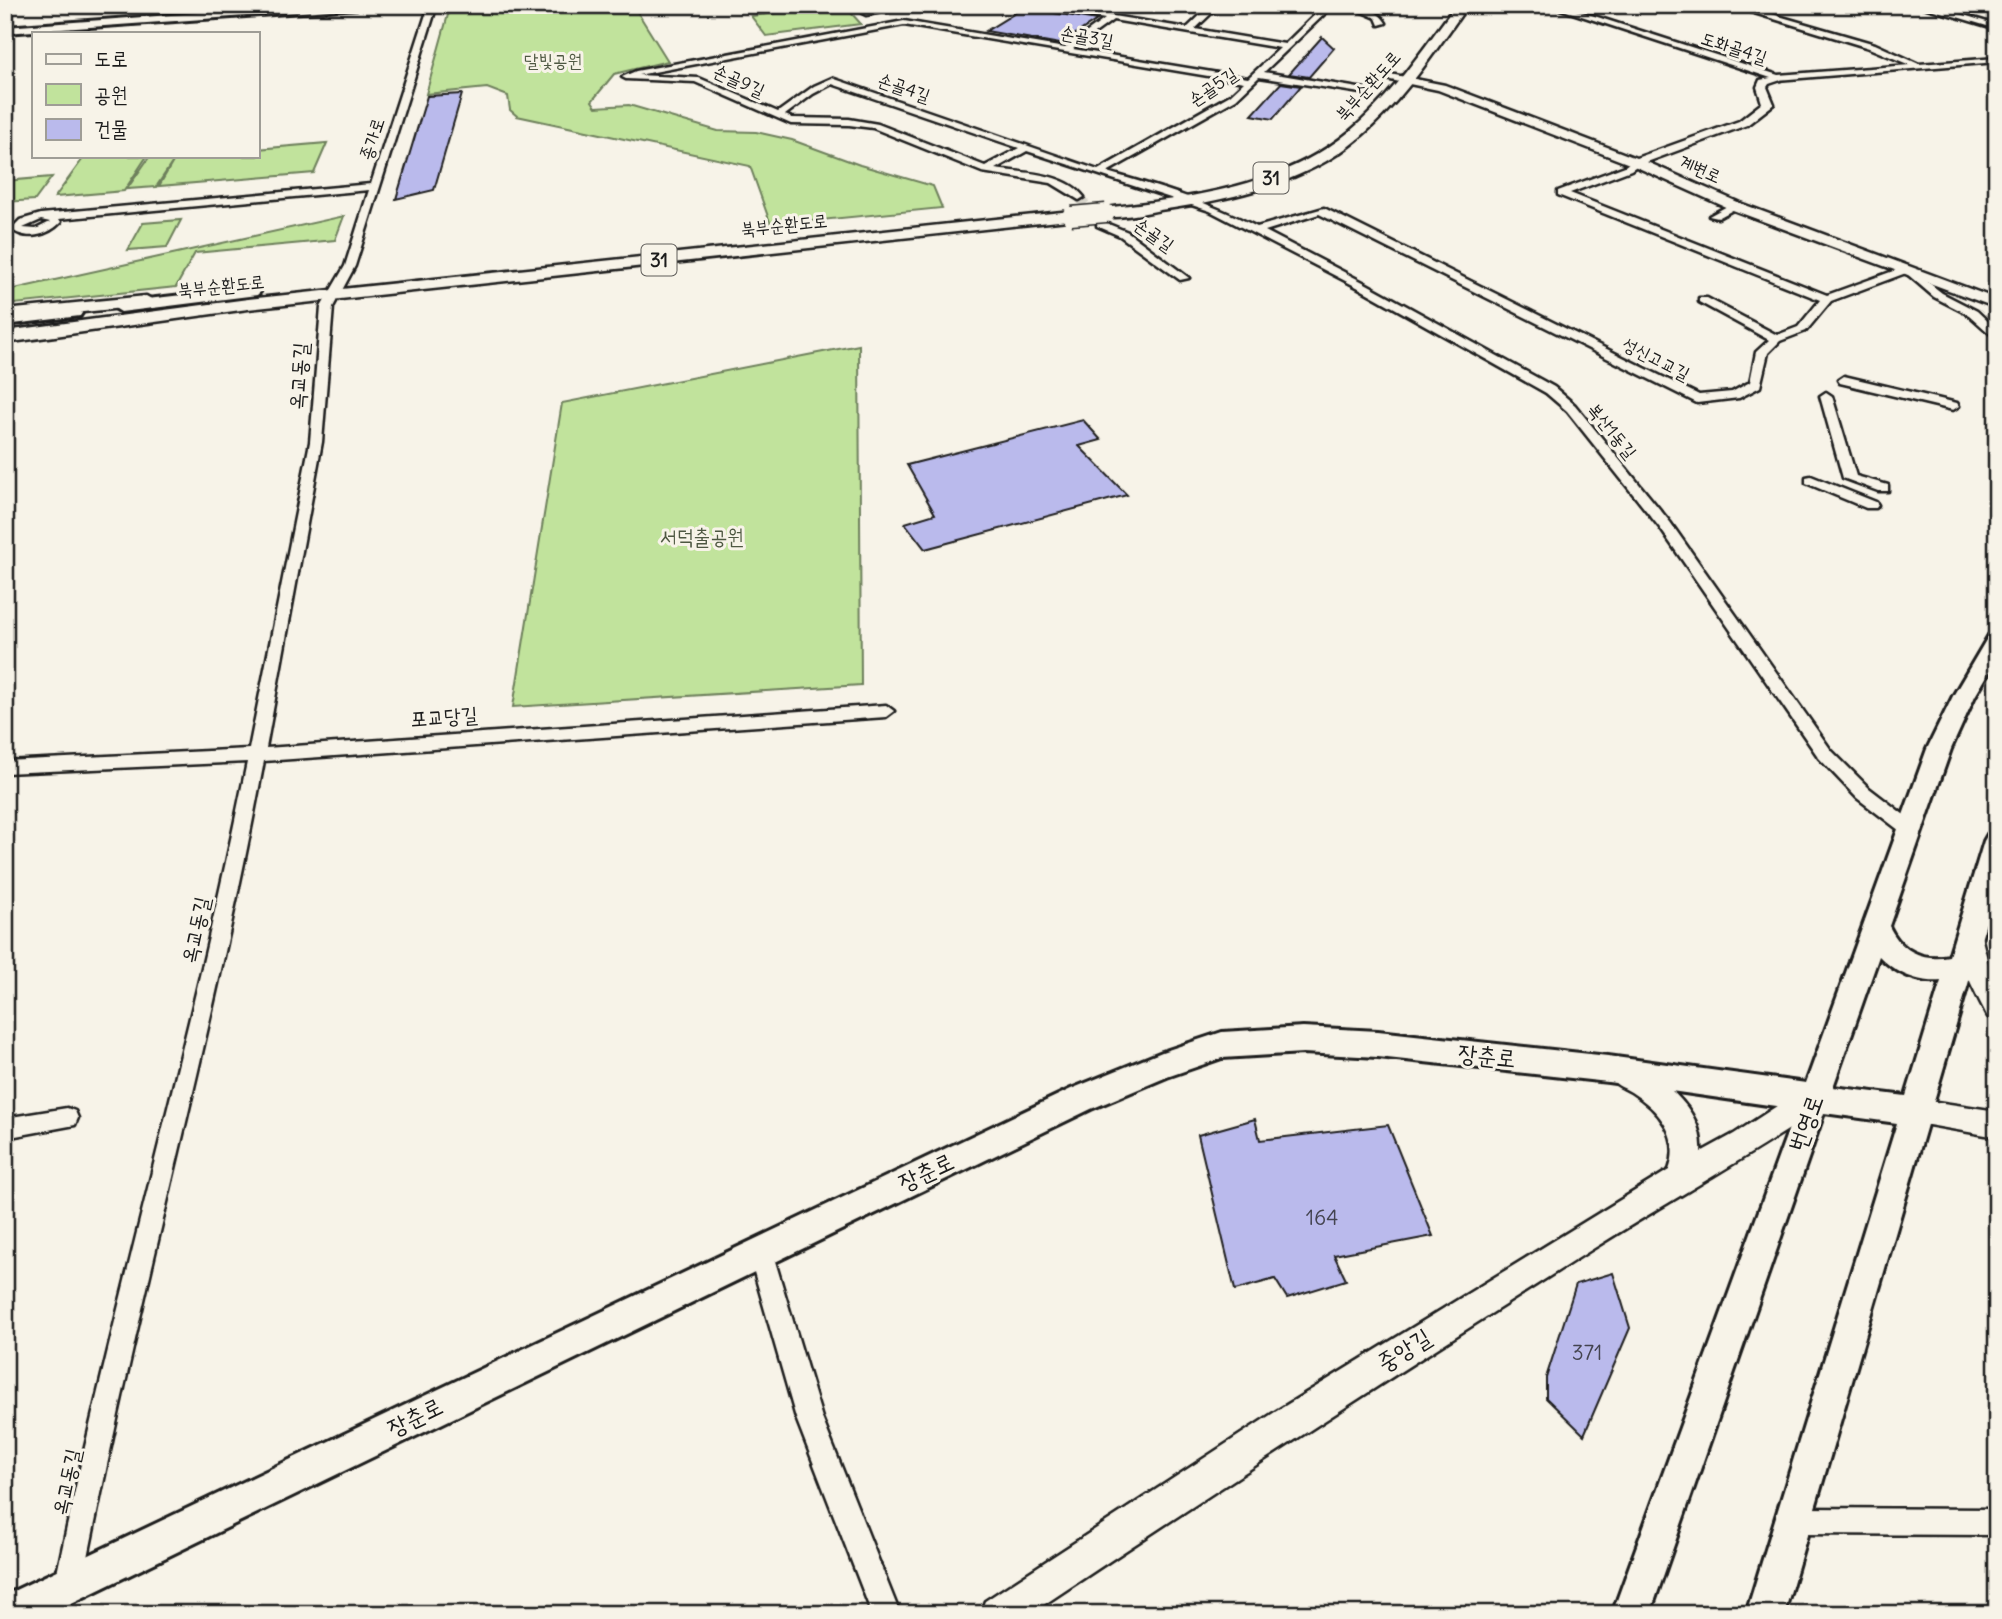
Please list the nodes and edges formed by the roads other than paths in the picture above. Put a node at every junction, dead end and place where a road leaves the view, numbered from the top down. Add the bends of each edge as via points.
1 (358, 5) edge
2 (433, 5) edge
3 (859, 5) edge
4 (916, 5) edge
5 (1216, 5) edge
6 (1330, 5) edge
7 (1350, 5) edge
8 (1462, 5) edge
9 (1732, 5) edge
10 (1921, 5) edge
11 (1557, 6) edge
12 (1048, 7) dead end
13 (866, 13) junction
14 (1111, 18) junction
15 (1382, 23) dead end
16 (877, 26) junction
17 (1997, 27) edge
18 (5, 30) edge
19 (1189, 30) junction
20 (1284, 46) junction
21 (1067, 50) junction
22 (1997, 60) edge
23 (1919, 66) junction
24 (1390, 70) joint
25 (1258, 74) junction
26 (1777, 78) junction
27 (1405, 79) junction
28 (1250, 81) junction
29 (1365, 98) joint
30 (778, 116) junction
31 (1315, 143) dead end
32 (1028, 147) junction
33 (1636, 162) junction
34 (985, 170) junction
35 (1099, 173) junction
36 (374, 187) junction
37 (1171, 193) junction
38 (1193, 201) junction
39 (1071, 206) junction
40 (1735, 206) junction
41 (1102, 213) junction
42 (1714, 216) dead end
43 (50, 222) dead end
44 (1256, 231) junction
45 (1907, 270) junction
46 (1185, 278) dead end
47 (336, 289) junction
48 (250, 298) junction
49 (1826, 299) junction
50 (1703, 300) dead end
51 (1997, 304) edge
52 (5, 315) edge
53 (5, 320) edge
54 (41, 322) junction
55 (5, 331) edge
56 (5, 337) edge
57 (1997, 337) edge
58 (1776, 339) junction
59 (1844, 380) dead end
60 (1826, 396) dead end
61 (1953, 406) dead end
62 (1811, 480) dead end
63 (1883, 488) dead end
64 (1871, 505) dead end
65 (1997, 640) edge
66 (886, 711) dead end
67 (254, 755) junction
68 (5, 767) edge
69 (1910, 829) junction
70 (1997, 841) edge
71 (1876, 926) junction
72 (1969, 931) junction
73 (1960, 964) junction
74 (1997, 1009) edge
75 (1608, 1069) junction
76 (1816, 1096) junction
77 (1916, 1112) junction
78 (67, 1118) dead end
79 (1997, 1124) edge
80 (5, 1128) edge
81 (1679, 1180) junction
82 (760, 1251) junction
83 (1793, 1521) junction
84 (1997, 1522) edge
85 (69, 1583) junction
86 (7, 1614) edge
87 (886, 1614) edge
88 (999, 1614) edge
89 (1631, 1614) edge
90 (1765, 1614) edge

1 - 18 main road
2 - 36 street, 종가로
3 - 13 street
4 - 13 street
5 - 19 street
6 - 20 street, 손골5길
7 - 15 street via 1379,17
8 - 27 main road, 북부순환도로 / 31
9 - 23 street via 1872,46
10 - 17 street
11 - 26 street, 도화골4길
12 - 14 street
13 - 16 street
14 - 19 street
14 - 21 street
16 - 21 street, 손골3길 via 911,24
16 - 30 street, 손골9길 via 626,77 696,80
19 - 20 street
20 - 25 street, 손골5길
21 - 28 street, 손골3길
22 - 23 street, 도화골4길
23 - 26 street, 도화골4길
24 - 27 street, 계변로
24 - 29 main road, 북부순환도로
25 - 28 street, 손골5길
25 - 29 street
26 - 33 street via 1762,87 1768,104 1743,123
27 - 33 street, 계변로 via 1441,87
27 - 38 main road, 북부순환도로 / 31 via 1337,148 1275,177
28 - 35 street, 손골5길 via 1215,108
30 - 32 street, 손골4길 via 812,88 832,81
30 - 34 street, 손골9길 via 791,121 875,126
31 - 37 main road, 북부순환도로 / 31 via 1248,173
32 - 34 street
32 - 35 street, 손골4길
33 - 40 street, 계변로
33 - 49 street via 1561,192
34 - 39 street, 손골9길 via 1053,181 1074,191
35 - 37 street, 손골4길
36 - 43 street via 99,212
36 - 47 street, 종가로 via 350,267
37 - 38 street, 복산1동길
37 - 41 main road, 북부순환도로 / 31
38 - 41 main road, 북부순환도로 / 31
38 - 44 street, 복산1동길
39 - 41 main road, 북부순환도로, bridge
39 - 47 main road, 북부순환도로 / 31
40 - 42 street
40 - 45 street, 계변로
41 - 46 street, 손골길
44 - 58 street, 성신고교길 via 1320,210 1697,399 1735,395 1756,384 1762,352
44 - 69 street, 복산1동길 via 1549,390 1571,408 1665,525 1825,754 1863,793
45 - 49 street
45 - 51 street, 계변로
45 - 57 street via 1938,295 1973,313
47 - 48 main road, 북부순환도로 / 31
47 - 67 street, 옥교동길 via 327,307 316,442
48 - 52 main road
48 - 54 main road, 북부순환도로
48 - 56 main road
49 - 58 street via 1802,328
50 - 58 street
53 - 54 main road
54 - 55 main road
59 - 61 street
60 - 63 street via 1850,478
62 - 64 street
65 - 69 main road, 번영로 via 1939,749
66 - 67 street, 포교당길
67 - 68 street, 포교당길
67 - 85 street, 옥교동길 via 178,1119 92,1468
69 - 71 main road, 번영로
70 - 72 main road
71 - 73 main road via 1886,947 1909,965 1938,971
71 - 76 main road, 번영로
72 - 73 main road
72 - 74 street via 1975,963
73 - 77 main road
75 - 76 main road, 장춘로
75 - 81 street via 1653,1090 1679,1119 1688,1153
75 - 82 main road, 장춘로 via 1378,1044 1303,1040 1222,1045 1081,1099
76 - 77 main road, 장춘로
76 - 81 street, 중앙길
76 - 89 main road, 번영로
77 - 79 street
77 - 83 main road
78 - 80 street
81 - 88 street, 중앙길 via 1299,1416
82 - 85 main road, 장춘로
82 - 87 street via 809,1418
83 - 84 street
83 - 90 main road
85 - 86 main road, 장춘로

